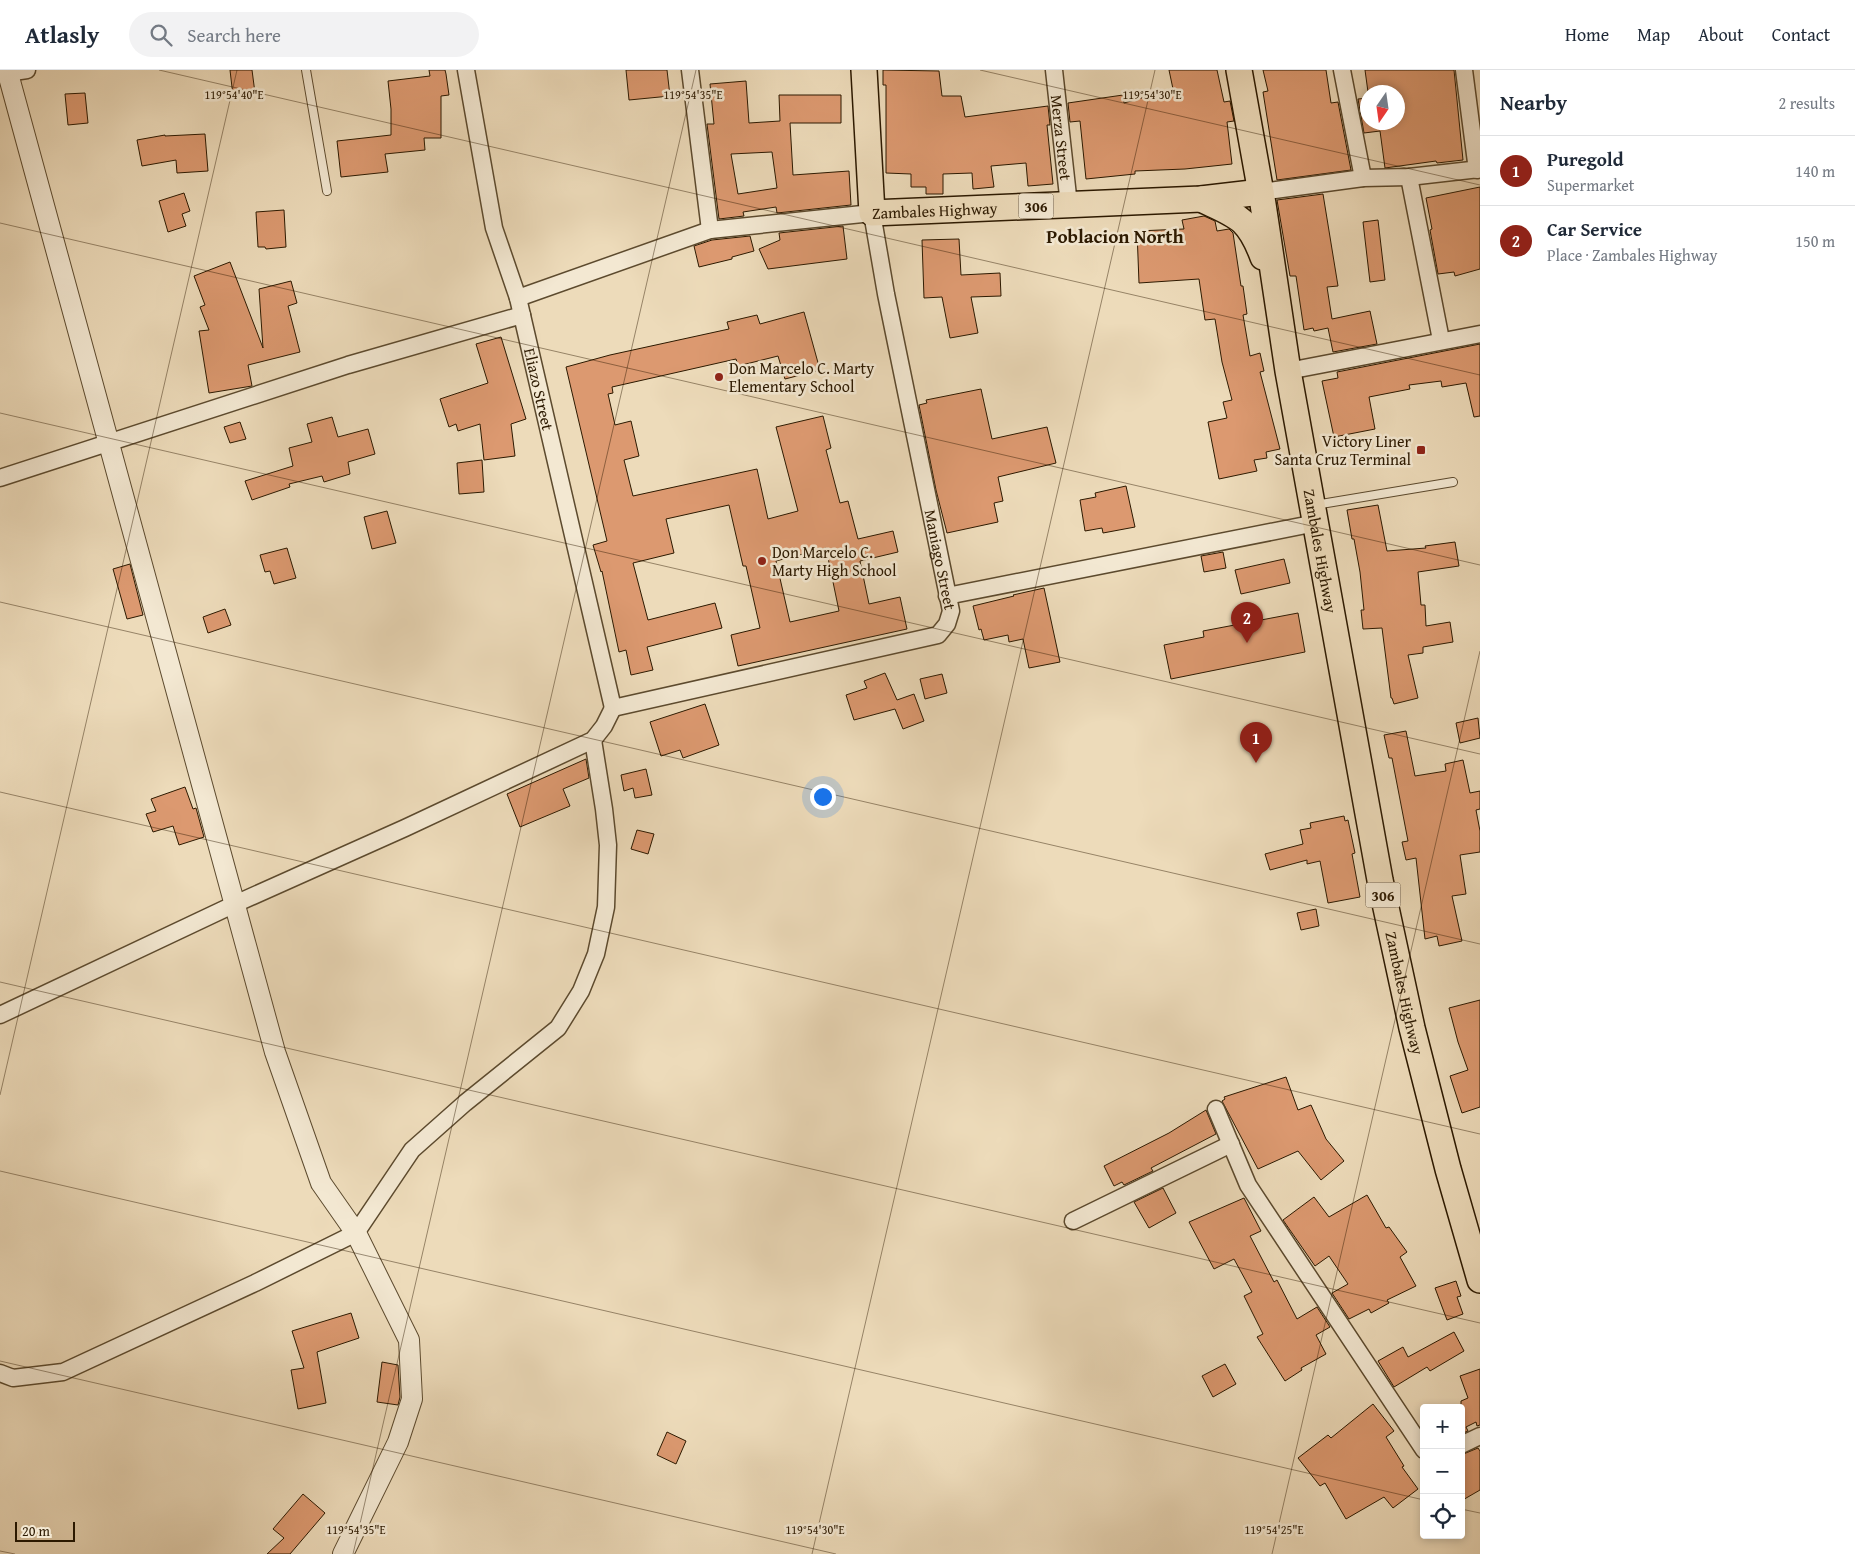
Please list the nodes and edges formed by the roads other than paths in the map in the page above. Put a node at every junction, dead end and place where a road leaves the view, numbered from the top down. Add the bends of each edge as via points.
1 (306, 70) edge
2 (466, 70) edge
3 (690, 70) edge
4 (864, 70) edge
5 (1054, 70) edge
6 (1239, 70) edge
7 (1342, 70) edge
8 (1464, 70) edge
9 (10, 72) edge
10 (1478, 170) edge
11 (1410, 177) junction
12 (1363, 178) junction
13 (327, 191) dead end
14 (1260, 192) junction
15 (1201, 198) junction
16 (1069, 205) junction
17 (872, 213) junction
18 (710, 230) junction
19 (1274, 285) junction
20 (518, 298) junction
21 (522, 315) junction
22 (1480, 334) edge
23 (1441, 340) junction
24 (1288, 371) junction
25 (109, 443) junction
26 (0, 478) edge
27 (1453, 482) dead end
28 (1314, 514) junction
29 (947, 596) junction
30 (613, 708) junction
31 (593, 740) junction
32 (235, 904) junction
33 (0, 1015) edge
34 (1216, 1109) dead end
35 (1231, 1144) junction
36 (1073, 1221) dead end
37 (356, 1233) junction
38 (1480, 1280) edge
39 (0, 1373) edge
40 (1480, 1436) edge
41 (1465, 1443) edge
42 (1423, 1449) edge
43 (343, 1554) edge

1 - 13 lane
2 - 20 street, Eliazo Street via 494,228
3 - 18 street
4 - 17 main road, Zambales Highway
5 - 16 street, Merza Street
6 - 14 main road, 306
7 - 12 street
8 - 10 street
9 - 25 street
10 - 11 street
11 - 12 street
11 - 23 street
12 - 14 street
14 - 15 main road, Zambales Highway / 306
14 - 19 main road, Zambales Highway / 306
15 - 16 main road, Zambales Highway / 306
15 - 19 main road, 306 via 1239,217 1255,236
16 - 17 main road, Zambales Highway / 306
17 - 18 street
17 - 29 street, Maniago Street
18 - 20 street
19 - 24 main road, Zambales Highway / 306
20 - 21 street, Eliazo Street
21 - 25 street via 348,365
21 - 30 street, Eliazo Street
22 - 23 street
23 - 24 street
24 - 28 main road, Zambales Highway / 306
25 - 26 street
25 - 32 street
27 - 28 lane
28 - 29 street
28 - 38 main road, Zambales Highway / 306 via 1380,880 1412,1028
29 - 30 street, Maniago Street via 951,611 947,624 938,635
30 - 31 street
31 - 32 street
31 - 37 street via 608,845 608,878 601,935 581,991 558,1028 412,1150
32 - 33 street
32 - 37 street via 275,1052 321,1183
34 - 35 street
35 - 36 street
35 - 42 street via 1248,1186
37 - 39 street via 255,1284 63,1372 13,1378
37 - 43 street via 409,1340 412,1399 398,1442
40 - 41 street

